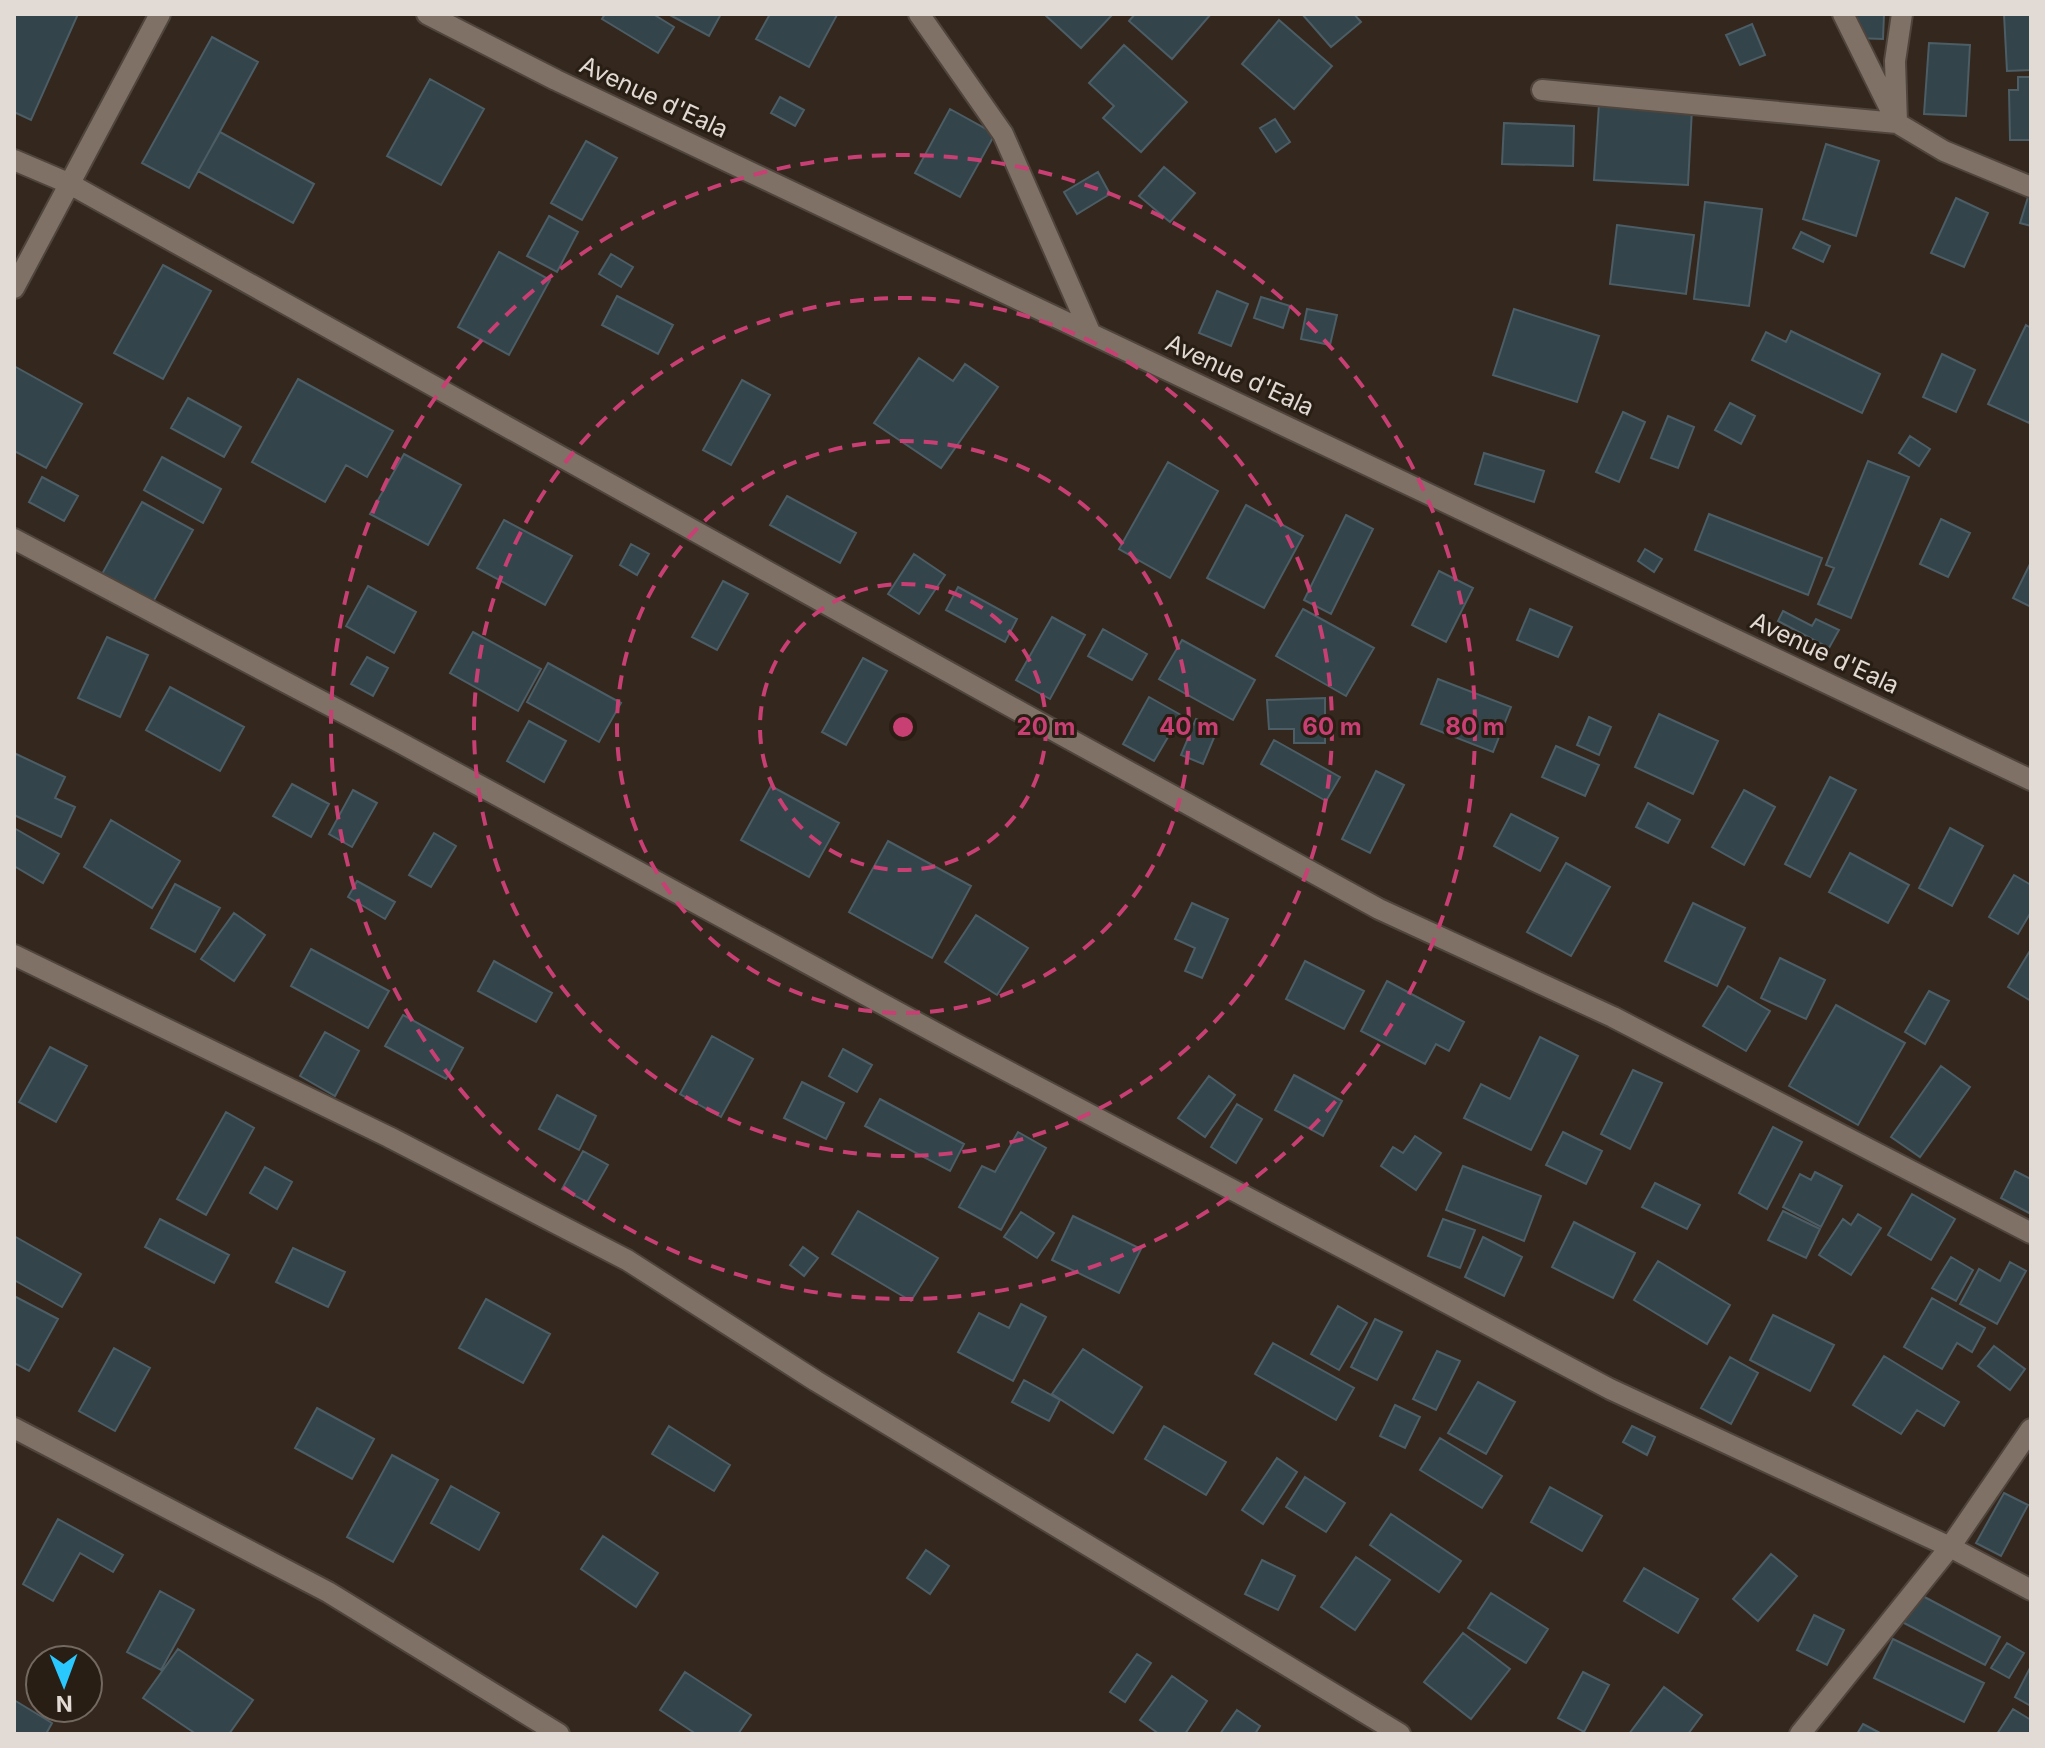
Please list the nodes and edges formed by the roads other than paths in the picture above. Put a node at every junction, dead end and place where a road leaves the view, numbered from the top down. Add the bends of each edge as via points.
1 (160, 14) edge
2 (427, 14) edge
3 (919, 14) edge
4 (1843, 14) edge
5 (1902, 14) edge
6 (1542, 90) dead end
7 (1897, 123) junction
8 (14, 160) edge
9 (68, 183) junction
10 (2031, 187) edge
11 (14, 288) edge
12 (1090, 332) junction
13 (14, 539) edge
14 (2031, 780) edge
15 (14, 955) edge
16 (2031, 1233) edge
17 (14, 1428) edge
18 (2031, 1429) edge
19 (1950, 1547) junction
20 (2031, 1590) edge
21 (559, 1734) edge
22 (1400, 1734) edge
23 (1800, 1734) edge

1 - 9 street
2 - 12 street, Avenue d'Eala
3 - 12 street via 1003,134
4 - 7 street
5 - 7 street via 1895,61
6 - 7 street
7 - 10 street via 1944,151
8 - 9 street
9 - 11 street
9 - 16 street via 1379,909 1613,1017
12 - 14 street, Avenue d'Eala
13 - 19 street via 1610,1389
15 - 22 street via 389,1137 627,1260 816,1381
17 - 21 street via 328,1592
18 - 19 street
19 - 20 street
19 - 23 street

